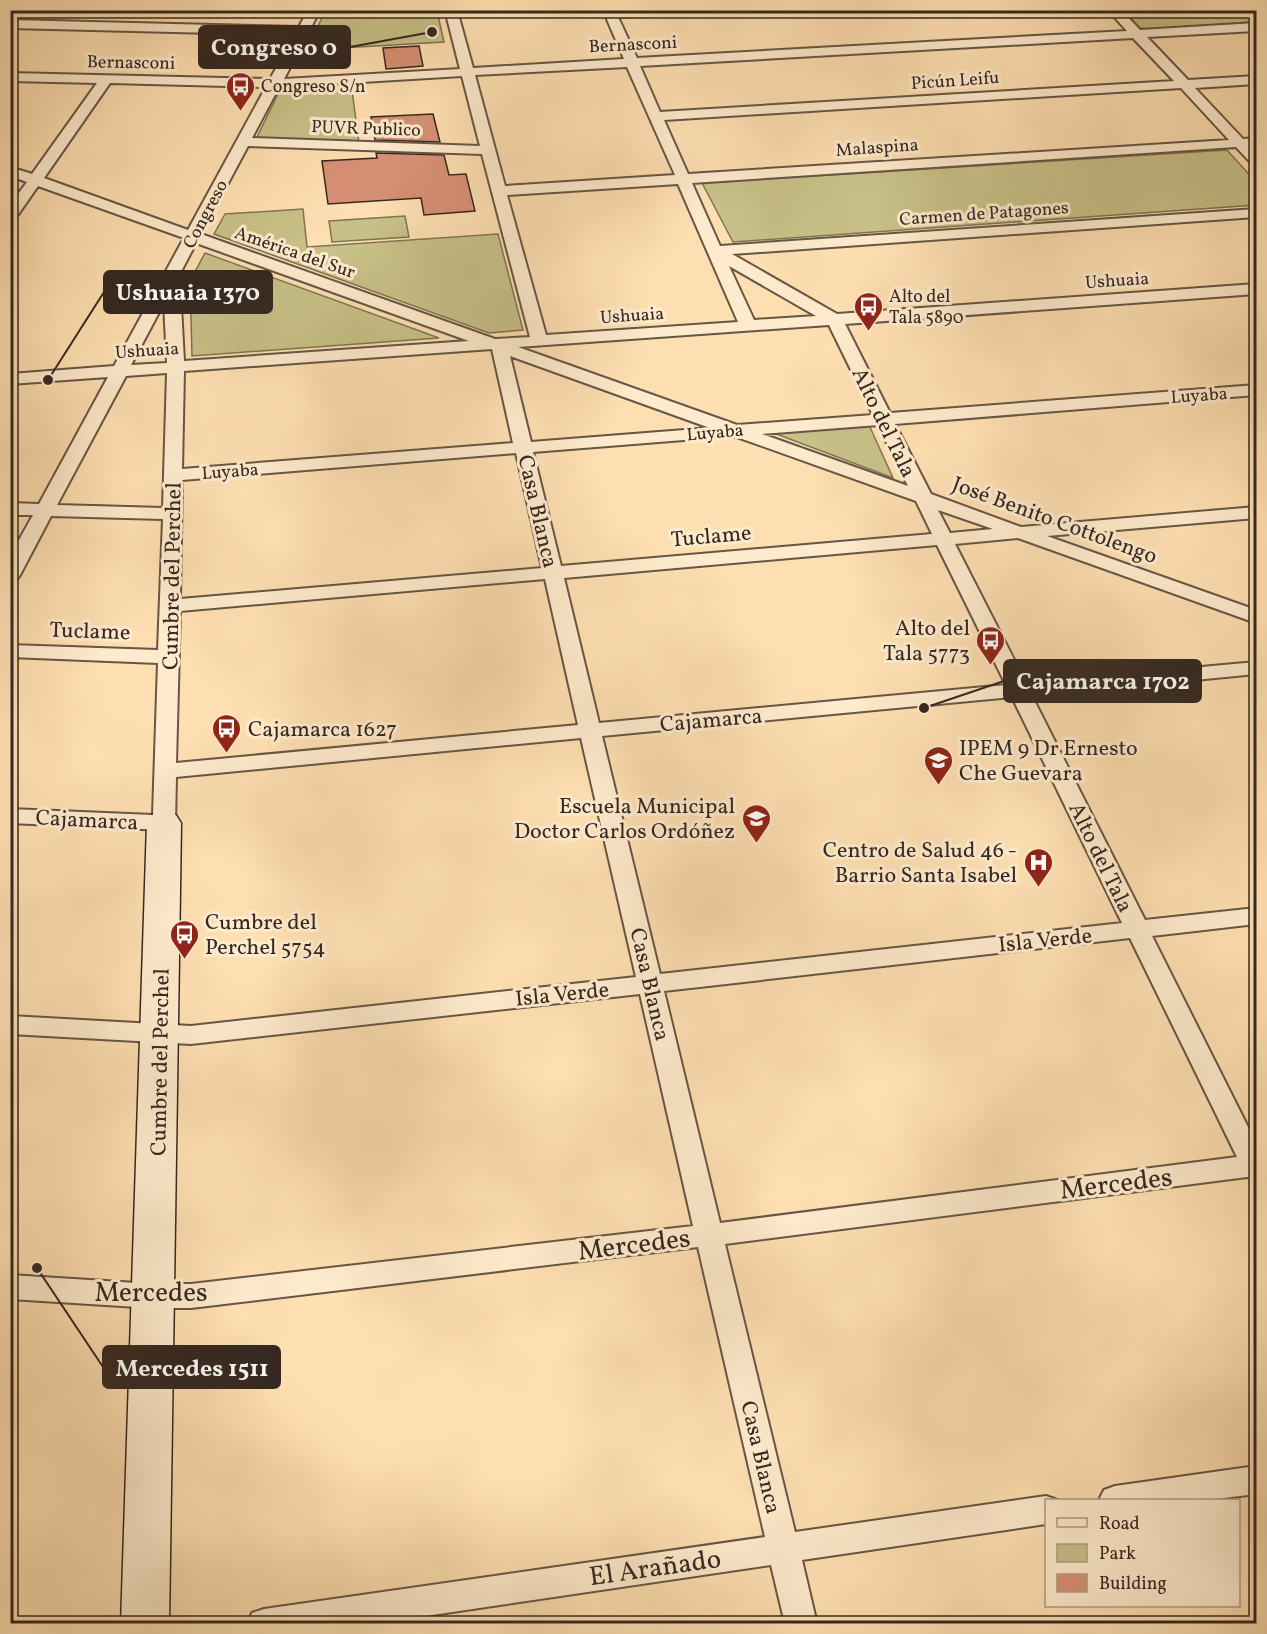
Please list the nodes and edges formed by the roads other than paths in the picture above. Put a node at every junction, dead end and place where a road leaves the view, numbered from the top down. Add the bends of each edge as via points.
1 (314, 10) edge
2 (451, 10) edge
3 (675, 10) edge
4 (1114, 10) edge
5 (610, 12) edge
6 (10, 24) edge
7 (1257, 27) edge
8 (303, 31) junction
9 (1137, 34) junction
10 (631, 62) junction
11 (467, 72) junction
12 (10, 77) edge
13 (106, 80) junction
14 (1257, 80) edge
15 (275, 83) junction
16 (1184, 84) junction
17 (656, 116) junction
18 (243, 142) junction
19 (1257, 142) edge
20 (1240, 143) junction
21 (488, 150) junction
22 (1257, 160) edge
23 (10, 171) edge
24 (35, 179) junction
25 (683, 179) junction
26 (499, 192) junction
27 (1257, 213) edge
28 (10, 216) edge
29 (193, 236) junction
30 (714, 251) junction
31 (167, 286) junction
32 (1257, 289) edge
33 (835, 320) junction
34 (748, 326) junction
35 (539, 341) junction
36 (499, 344) junction
37 (176, 368) junction
38 (119, 372) junction
39 (10, 379) edge
40 (1257, 390) edge
41 (884, 419) junction
42 (738, 430) junction
43 (524, 448) junction
44 (173, 475) junction
45 (923, 497) junction
46 (10, 509) edge
47 (45, 510) junction
48 (1257, 512) edge
49 (172, 514) junction
50 (1021, 532) junction
51 (944, 539) junction
52 (553, 573) junction
53 (10, 575) edge
54 (170, 606) junction
55 (1257, 617) edge
56 (10, 651) edge
57 (169, 657) junction
58 (1257, 668) edge
59 (1019, 690) junction
60 (591, 731) junction
61 (166, 771) junction
62 (10, 816) edge
63 (164, 823) junction
64 (1257, 916) edge
65 (1138, 929) junction
66 (651, 983) junction
67 (10, 1025) edge
68 (159, 1034) junction
69 (1256, 1166) edge
70 (710, 1235) junction
71 (10, 1287) edge
72 (153, 1296) junction
73 (1257, 1480) edge
74 (1122, 1499) edge
75 (1045, 1510) edge
76 (784, 1549) junction
77 (145, 1623) edge
78 (264, 1623) edge
79 (801, 1623) edge

1 - 8 street, Congreso
2 - 11 street
3 - 5 street
4 - 9 street
5 - 10 street
6 - 8 street
7 - 9 street, Bernasconi
8 - 15 street, Congreso
9 - 10 street, Bernasconi
9 - 16 street
10 - 11 street, Bernasconi
10 - 17 street
11 - 15 street, Bernasconi
11 - 21 street
12 - 13 street, Bernasconi
13 - 15 street, Bernasconi
13 - 24 street
14 - 16 street, Picún Leifu
15 - 18 street, Congreso
16 - 17 street, Picún Leifu
16 - 20 street
17 - 25 street
18 - 21 street, PUVR Publico
18 - 29 street, Congreso
19 - 20 street, Malaspina
20 - 22 street
20 - 25 street, Malaspina
21 - 26 street
23 - 24 street, América del Sur
24 - 28 street
24 - 29 street, América del Sur
25 - 26 street, Malaspina
25 - 30 street
26 - 35 street
27 - 30 street, Carmen de Patagones
29 - 31 street, Congreso
29 - 36 street, América del Sur
30 - 33 street
30 - 34 street
31 - 37 street, Cumbre del Perchel via 173,306
31 - 38 street, Congreso
32 - 33 street, Ushuaia
33 - 34 street, Ushuaia
33 - 41 street, Alto del Tala
34 - 35 street, Ushuaia
35 - 36 street, Ushuaia
36 - 37 street, Ushuaia
36 - 42 street, José Benito Cottolengo
36 - 43 street, Casa Blanca
37 - 38 street, Ushuaia
37 - 44 street, Cumbre del Perchel
38 - 39 street, Ushuaia
38 - 47 street, Congreso
40 - 41 street, Luyaba
41 - 42 street, Luyaba
41 - 45 street, Alto del Tala
42 - 43 street, Luyaba
42 - 45 street, José Benito Cottolengo
43 - 44 street, Luyaba
43 - 52 street, Casa Blanca
44 - 49 street, Cumbre del Perchel
45 - 50 street, José Benito Cottolengo
45 - 51 street, Alto del Tala
46 - 47 street
47 - 49 street
47 - 53 street, Congreso
48 - 50 street, Tuclame
49 - 54 street, Cumbre del Perchel
50 - 51 street, Tuclame
50 - 55 street, José Benito Cottolengo
51 - 52 street, Tuclame
51 - 59 street, Alto del Tala
52 - 54 street, Tuclame
52 - 60 street, Casa Blanca
54 - 57 street, Cumbre del Perchel
56 - 57 street, Tuclame
57 - 61 street, Cumbre del Perchel
58 - 59 street, Cajamarca
59 - 60 street, Cajamarca
59 - 65 street, Alto del Tala
60 - 61 street, Cajamarca
60 - 66 street, Casa Blanca
61 - 63 street, Cumbre del Perchel
62 - 63 street, Cajamarca
63 - 68 main road, Cumbre del Perchel
64 - 65 street, Isla Verde
65 - 66 street, Isla Verde
65 - 69 street, Alto del Tala
66 - 68 street, Isla Verde via 203,1034
66 - 70 street, Casa Blanca
67 - 68 street, Isla Verde
68 - 72 main road, Cumbre del Perchel
69 - 70 street, Mercedes
70 - 72 street, Mercedes via 191,1296
70 - 76 street, Casa Blanca
71 - 72 street, Mercedes
72 - 77 main road, Cumbre del Perchel
73 - 74 street
75 - 76 street, El Arañado
76 - 78 street, El Arañado
76 - 79 street, Casa Blanca

